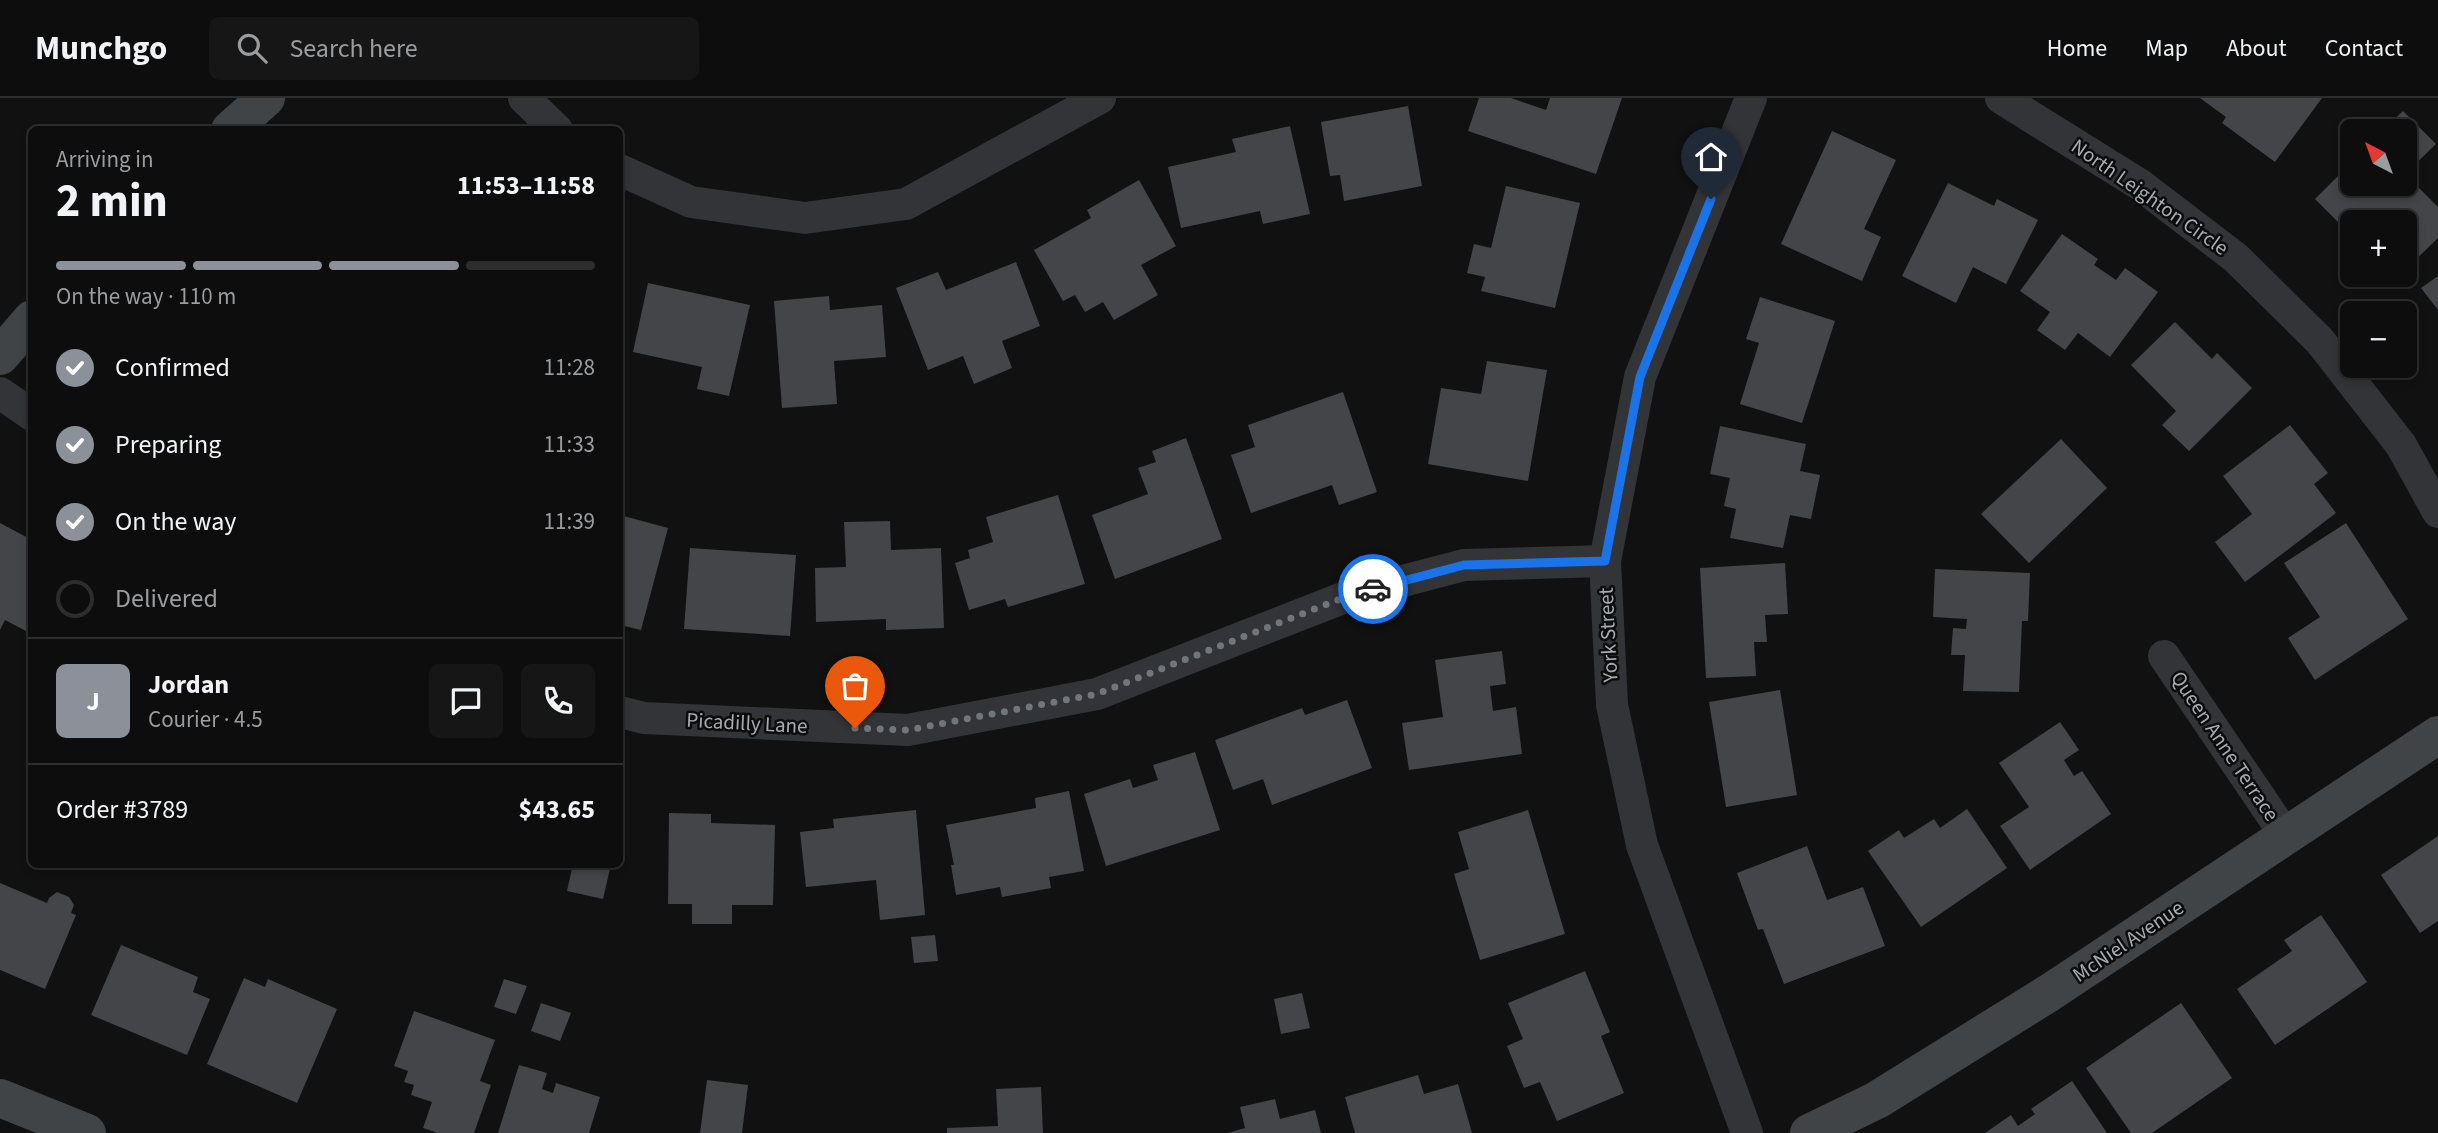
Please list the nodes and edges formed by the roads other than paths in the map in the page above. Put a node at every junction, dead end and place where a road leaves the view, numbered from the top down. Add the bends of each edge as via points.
1 (267, 98) edge
2 (524, 98) edge
3 (1100, 98) edge
4 (1751, 98) edge
5 (2001, 98) edge
6 (235, 126) edge
7 (552, 126) edge
8 (623, 171) edge
9 (28, 324) edge
10 (0, 356) edge
11 (0, 393) edge
12 (28, 412) edge
13 (2438, 512) edge
14 (1605, 561) junction
15 (2164, 656) dead end
16 (623, 713) edge
17 (2438, 735) edge
18 (2286, 836) junction
19 (0, 1098) edge
20 (87, 1133) edge
21 (1747, 1133) edge
22 (1809, 1133) edge

1 - 6 street
2 - 7 street
3 - 8 street via 906,204 805,218 691,202
4 - 14 street, York Street via 1640,377
5 - 13 street, North Leighton Circle via 2139,184 2236,258 2320,341 2400,445
9 - 10 street
11 - 12 street
14 - 16 street, Picadilly Lane via 1464,565 1353,594 1097,694 908,730 644,718
14 - 21 street, York Street via 1612,705 1642,845
15 - 18 street, Queen Anne Terrace
17 - 18 street, McNiel Avenue
18 - 22 street, McNiel Avenue via 1946,1058 1877,1100
19 - 20 street

